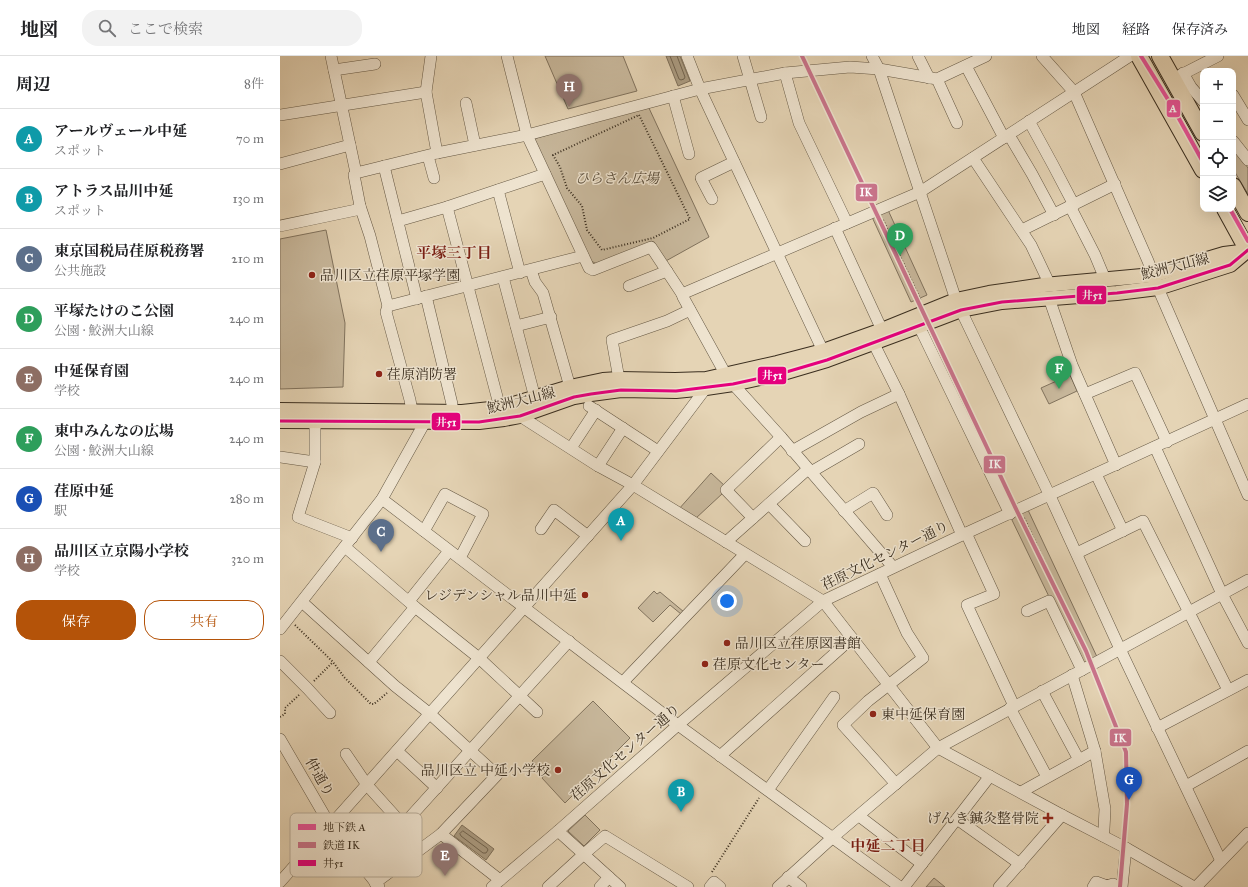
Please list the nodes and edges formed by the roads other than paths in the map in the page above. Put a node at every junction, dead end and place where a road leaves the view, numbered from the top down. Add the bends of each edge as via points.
1 (331, 56) edge
2 (431, 56) edge
3 (507, 56) edge
4 (687, 56) edge
5 (743, 56) edge
6 (872, 56) edge
7 (918, 56) edge
8 (986, 56) edge
9 (1042, 56) edge
10 (1130, 56) edge
11 (1139, 56) edge
12 (1160, 56) edge
13 (1218, 56) edge
14 (375, 64) dead end
15 (966, 66) junction
16 (334, 70) junction
17 (879, 70) junction
18 (785, 73) junction
19 (1178, 76) junction
20 (933, 79) junction
21 (750, 80) junction
22 (700, 89) junction
23 (426, 92) junction
24 (1074, 92) junction
25 (673, 96) junction
26 (1200, 98) edge
27 (1236, 99) edge
28 (466, 103) dead end
29 (342, 104) junction
30 (280, 115) edge
31 (761, 117) dead end
32 (1248, 120) edge
33 (1029, 121) junction
34 (957, 123) dead end
35 (1200, 126) edge
36 (527, 135) junction
37 (1006, 136) junction
38 (1236, 144) edge
39 (475, 145) junction
40 (350, 146) junction
41 (432, 154) junction
42 (690, 154) dead end
43 (973, 158) junction
44 (1248, 160) edge
45 (734, 162) junction
46 (280, 164) edge
47 (1200, 165) edge
48 (384, 166) junction
49 (356, 173) junction
50 (544, 174) junction
51 (434, 178) dead end
52 (1114, 184) junction
53 (498, 190) junction
54 (1236, 191) edge
55 (920, 192) junction
56 (712, 199) dead end
57 (1072, 205) junction
58 (360, 206) junction
59 (447, 207) junction
60 (1227, 212) edge
61 (1248, 213) edge
62 (1054, 214) junction
63 (398, 221) junction
64 (847, 223) junction
65 (280, 226) edge
66 (835, 228) junction
67 (1022, 230) junction
68 (1248, 251) edge
69 (778, 253) junction
70 (583, 256) junction
71 (532, 270) junction
72 (667, 271) junction
73 (520, 273) junction
74 (503, 277) junction
75 (1105, 279) junction
76 (1156, 281) junction
77 (468, 286) junction
78 (629, 286) dead end
79 (1049, 291) junction
80 (682, 294) junction
81 (422, 298) junction
82 (959, 305) junction
83 (388, 306) junction
84 (690, 310) junction
85 (551, 317) junction
86 (516, 326) junction
87 (919, 326) junction
88 (882, 330) junction
89 (874, 344) junction
90 (823, 351) junction
91 (619, 379) junction
92 (729, 379) junction
93 (570, 387) junction
94 (706, 388) junction
95 (899, 394) junction
96 (1085, 394) junction
97 (535, 398) junction
98 (452, 404) dead end
99 (1248, 404) edge
100 (504, 407) junction
101 (280, 410) edge
102 (412, 411) junction
103 (315, 415) junction
104 (520, 416) junction
105 (426, 417) junction
106 (1216, 420) junction
107 (280, 421) edge
108 (623, 428) junction
109 (781, 438) junction
110 (1167, 442) junction
111 (859, 444) dead end
112 (1155, 447) junction
113 (570, 448) junction
114 (658, 451) junction
115 (792, 451) junction
116 (280, 457) edge
117 (315, 462) junction
118 (598, 466) junction
119 (1116, 466) junction
120 (809, 471) junction
121 (1096, 474) junction
122 (633, 485) junction
123 (1248, 495) edge
124 (1050, 496) junction
125 (382, 499) junction
126 (768, 504) junction
127 (844, 511) junction
128 (1015, 512) junction
129 (887, 515) dead end
130 (753, 518) junction
131 (541, 529) dead end
132 (424, 531) junction
133 (1123, 531) junction
134 (964, 534) junction
135 (588, 536) junction
136 (352, 538) junction
137 (805, 540) dead end
138 (726, 542) junction
139 (345, 547) junction
140 (450, 550) junction
141 (1077, 553) junction
142 (745, 554) junction
143 (460, 558) junction
144 (893, 567) junction
145 (880, 574) junction
146 (1248, 580) edge
147 (1222, 594) junction
148 (823, 601) junction
149 (302, 602) junction
150 (412, 604) junction
151 (524, 607) junction
152 (1027, 611) dead end
153 (1189, 612) junction
154 (280, 629) edge
155 (852, 638) junction
156 (569, 641) junction
157 (1248, 643) edge
158 (1120, 649) junction
159 (479, 658) junction
160 (280, 662) edge
161 (369, 662) junction
162 (1082, 670) junction
163 (1072, 675) junction
164 (1248, 680) edge
165 (622, 682) junction
166 (889, 685) junction
167 (1044, 690) junction
168 (1228, 690) junction
169 (520, 696) junction
170 (834, 697) dead end
171 (1012, 707) junction
172 (537, 712) dead end
173 (330, 713) dead end
174 (429, 714) junction
175 (678, 725) junction
176 (1158, 728) junction
177 (280, 738) edge
178 (938, 748) junction
179 (397, 751) junction
180 (1095, 751) junction
181 (1248, 751) edge
182 (470, 752) junction
183 (346, 754) dead end
184 (720, 756) junction
185 (1079, 760) junction
186 (990, 776) junction
187 (1047, 777) junction
188 (896, 784) junction
189 (367, 785) junction
190 (1186, 786) junction
191 (437, 788) junction
192 (766, 789) junction
193 (1021, 792) junction
194 (323, 813) edge
195 (341, 813) edge
196 (393, 813) edge
197 (415, 813) edge
198 (1062, 815) junction
199 (859, 816) junction
200 (957, 819) junction
201 (558, 831) junction
202 (1248, 832) edge
203 (441, 834) junction
204 (1103, 836) junction
205 (832, 838) junction
206 (1126, 848) junction
207 (422, 849) edge
208 (584, 854) junction
209 (1221, 861) junction
210 (922, 864) junction
211 (1020, 864) junction
212 (290, 871) edge
213 (371, 877) edge
214 (387, 877) edge
215 (609, 877) junction
216 (788, 877) junction
217 (280, 882) edge
218 (710, 882) edge
219 (377, 885) edge
220 (496, 885) edge
221 (548, 887) edge
222 (600, 887) edge
223 (620, 887) edge
224 (688, 887) edge
225 (720, 887) edge
226 (778, 887) edge
227 (801, 887) edge
228 (900, 887) edge
229 (904, 887) edge
230 (1000, 887) edge
231 (1093, 887) edge
232 (1117, 887) edge
233 (1122, 887) edge
234 (1195, 887) edge

1 - 16 street
2 - 23 street
3 - 36 street
4 - 22 street
5 - 21 street
6 - 17 street
7 - 20 street
8 - 15 street
9 - 24 street
10 - 24 street
11 - 47 highway
12 - 19 highway
13 - 19 street
14 - 16 street
15 - 20 street
15 - 37 street
16 - 29 street
17 - 18 street via 850,67
17 - 20 street
17 - 55 street
18 - 21 street
18 - 64 street via 799,123
19 - 26 street
19 - 35 highway
20 - 34 street
21 - 22 street
21 - 31 street
22 - 25 street
22 - 45 street
23 - 29 street
23 - 41 street
24 - 33 street
24 - 52 street
25 - 36 street
25 - 42 street
27 - 32 street
28 - 39 street
29 - 30 street
29 - 40 street
33 - 37 street
33 - 57 street
36 - 39 street
36 - 50 street
37 - 43 street
37 - 62 street via 1032,174
38 - 44 street
39 - 41 street
40 - 46 street
40 - 49 street
41 - 48 street
41 - 51 street
43 - 55 street
43 - 67 street
45 - 56 street via 701,178
45 - 69 street
48 - 49 street
48 - 63 street
49 - 58 street via 354,175
50 - 53 street
50 - 70 street
52 - 57 street
52 - 76 street
53 - 59 street
53 - 73 street
54 - 61 highway
55 - 64 street
55 - 82 street
57 - 62 street
57 - 75 street
58 - 65 street via 356,210
58 - 83 street
59 - 63 street
59 - 77 street
60 - 68 highway
62 - 67 street
63 - 81 street
64 - 66 street
66 - 69 street
66 - 88 street
67 - 79 street via 1031,245
68 - 76 main road, 鮫洲大山線 via 1230,265
69 - 80 street
69 - 90 street
70 - 71 street
70 - 72 street via 589,268 593,270 651,247
71 - 73 street
71 - 85 street
72 - 78 street
72 - 80 street
73 - 74 street
74 - 77 street
74 - 86 street
75 - 76 main road, 鮫洲大山線
75 - 79 main road, 鮫洲大山線
76 - 79 main road, 鮫洲大山線 via 1117,293
76 - 106 street
77 - 81 street
77 - 100 street
79 - 82 main road, 鮫洲大山線 via 989,294
79 - 96 street via 1072,365
80 - 84 street
81 - 83 street
81 - 98 street
82 - 87 main road, 鮫洲大山線
82 - 88 main road, 鮫洲大山線
82 - 124 street
83 - 102 street via 386,312
84 - 91 street via 667,321 612,340
84 - 92 street
85 - 86 street
85 - 93 street
86 - 97 street
87 - 89 main road, 鮫洲大山線
87 - 128 street
88 - 90 main road, 鮫洲大山線
89 - 92 main road, 鮫洲大山線 via 783,373
89 - 95 street
90 - 92 main road, 鮫洲大山線
91 - 92 main road, 鮫洲大山線
91 - 93 main road, 鮫洲大山線
92 - 94 main road, 鮫洲大山線
92 - 109 street
93 - 97 main road, 鮫洲大山線
94 - 104 main road, 鮫洲大山線 via 621,390 591,394
94 - 114 street
95 - 115 street
95 - 134 street
96 - 110 street via 1135,373
96 - 119 street
97 - 100 main road, 鮫洲大山線
99 - 106 street, 荏原文化センター通り
100 - 104 street
100 - 105 main road, 鮫洲大山線
101 - 103 main road, 鮫洲大山線
102 - 103 main road, 鮫洲大山線
102 - 105 main road, 鮫洲大山線
103 - 105 main road, 鮫洲大山線
103 - 107 main road, 鮫洲大山線
103 - 117 street
104 - 105 main road, 鮫洲大山線 via 479,422
104 - 113 street
105 - 125 street
106 - 110 street, 荏原文化センター通り
106 - 123 street
108 - 113 street via 592,408
108 - 114 street
108 - 118 street
109 - 115 street
109 - 130 street via 726,490
110 - 112 street, 荏原文化センター通り
111 - 120 street
112 - 119 street, 荏原文化センター通り
112 - 147 street
113 - 118 street
114 - 122 street
115 - 120 street
116 - 117 street
117 - 136 street via 298,517
118 - 122 street
119 - 121 street, 荏原文化センター通り
120 - 126 street
120 - 127 street
121 - 124 street, 荏原文化センター通り
121 - 133 street
122 - 135 street
122 - 138 street
124 - 128 street, 荏原文化センター通り
124 - 141 street
125 - 132 street
125 - 136 street
126 - 130 street
126 - 137 street
127 - 129 street via 873,493
127 - 144 street
128 - 134 street, 荏原文化センター通り
130 - 138 street
131 - 135 street via 554,510
132 - 140 street
132 - 143 street via 445,494 483,514
133 - 141 street
133 - 153 street via 1143,521
134 - 144 street, 荏原文化センター通り
134 - 171 street via 994,594 967,606
135 - 151 street
136 - 139 street
138 - 142 street
139 - 149 street
139 - 150 street
140 - 143 street
140 - 150 street
141 - 158 street
142 - 148 street
142 - 165 street
143 - 151 street
144 - 145 street, 荏原文化センター通り
145 - 148 street, 荏原文化センター通り
145 - 166 street via 906,633 923,658
146 - 147 street
147 - 153 street
147 - 157 street
148 - 155 street
148 - 175 street, 荏原文化センター通り
149 - 154 street
149 - 161 street
150 - 159 street
150 - 161 street
151 - 156 street
151 - 159 street
152 - 162 street via 1049,601
153 - 158 street
153 - 168 street
155 - 166 street
155 - 184 street
156 - 165 street
156 - 169 street
158 - 162 street
158 - 176 street
159 - 169 street
159 - 174 street
160 - 173 street
161 - 174 street
162 - 163 street
163 - 167 street
163 - 180 street
164 - 168 street
165 - 175 street
166 - 178 street
166 - 188 street via 843,725
167 - 171 street
167 - 185 street
168 - 176 street
169 - 172 street
169 - 182 street
170 - 192 street
171 - 178 street
171 - 187 street
174 - 179 street
174 - 182 street
175 - 184 street
175 - 201 street, 荏原文化センター通り
176 - 190 street
177 - 194 street, 仲通り
178 - 186 street
178 - 188 street
179 - 189 street
179 - 191 street
180 - 185 street
180 - 204 street via 1105,809
181 - 190 street
182 - 191 street
182 - 203 street via 497,775
183 - 189 street
184 - 192 street
185 - 187 street
186 - 193 street
186 - 200 street
187 - 193 street
188 - 199 street
189 - 195 street
189 - 196 street
190 - 209 street
191 - 197 street
192 - 205 street
193 - 198 street
198 - 204 street
198 - 211 street
199 - 205 street
199 - 210 street
200 - 210 street
200 - 211 street
201 - 208 street
201 - 220 street, 荏原文化センター通り
202 - 209 street
203 - 207 street
203 - 220 street
204 - 206 street
205 - 216 street
205 - 228 street
206 - 233 street
206 - 234 street
208 - 215 street
208 - 221 street
208 - 224 street via 605,836
209 - 234 street
210 - 229 street
211 - 230 street
212 - 217 street
213 - 219 street, 仲通り
214 - 219 street
215 - 222 street
215 - 223 street
216 - 226 street
216 - 227 street
218 - 225 street
231 - 232 street via 1096,882

